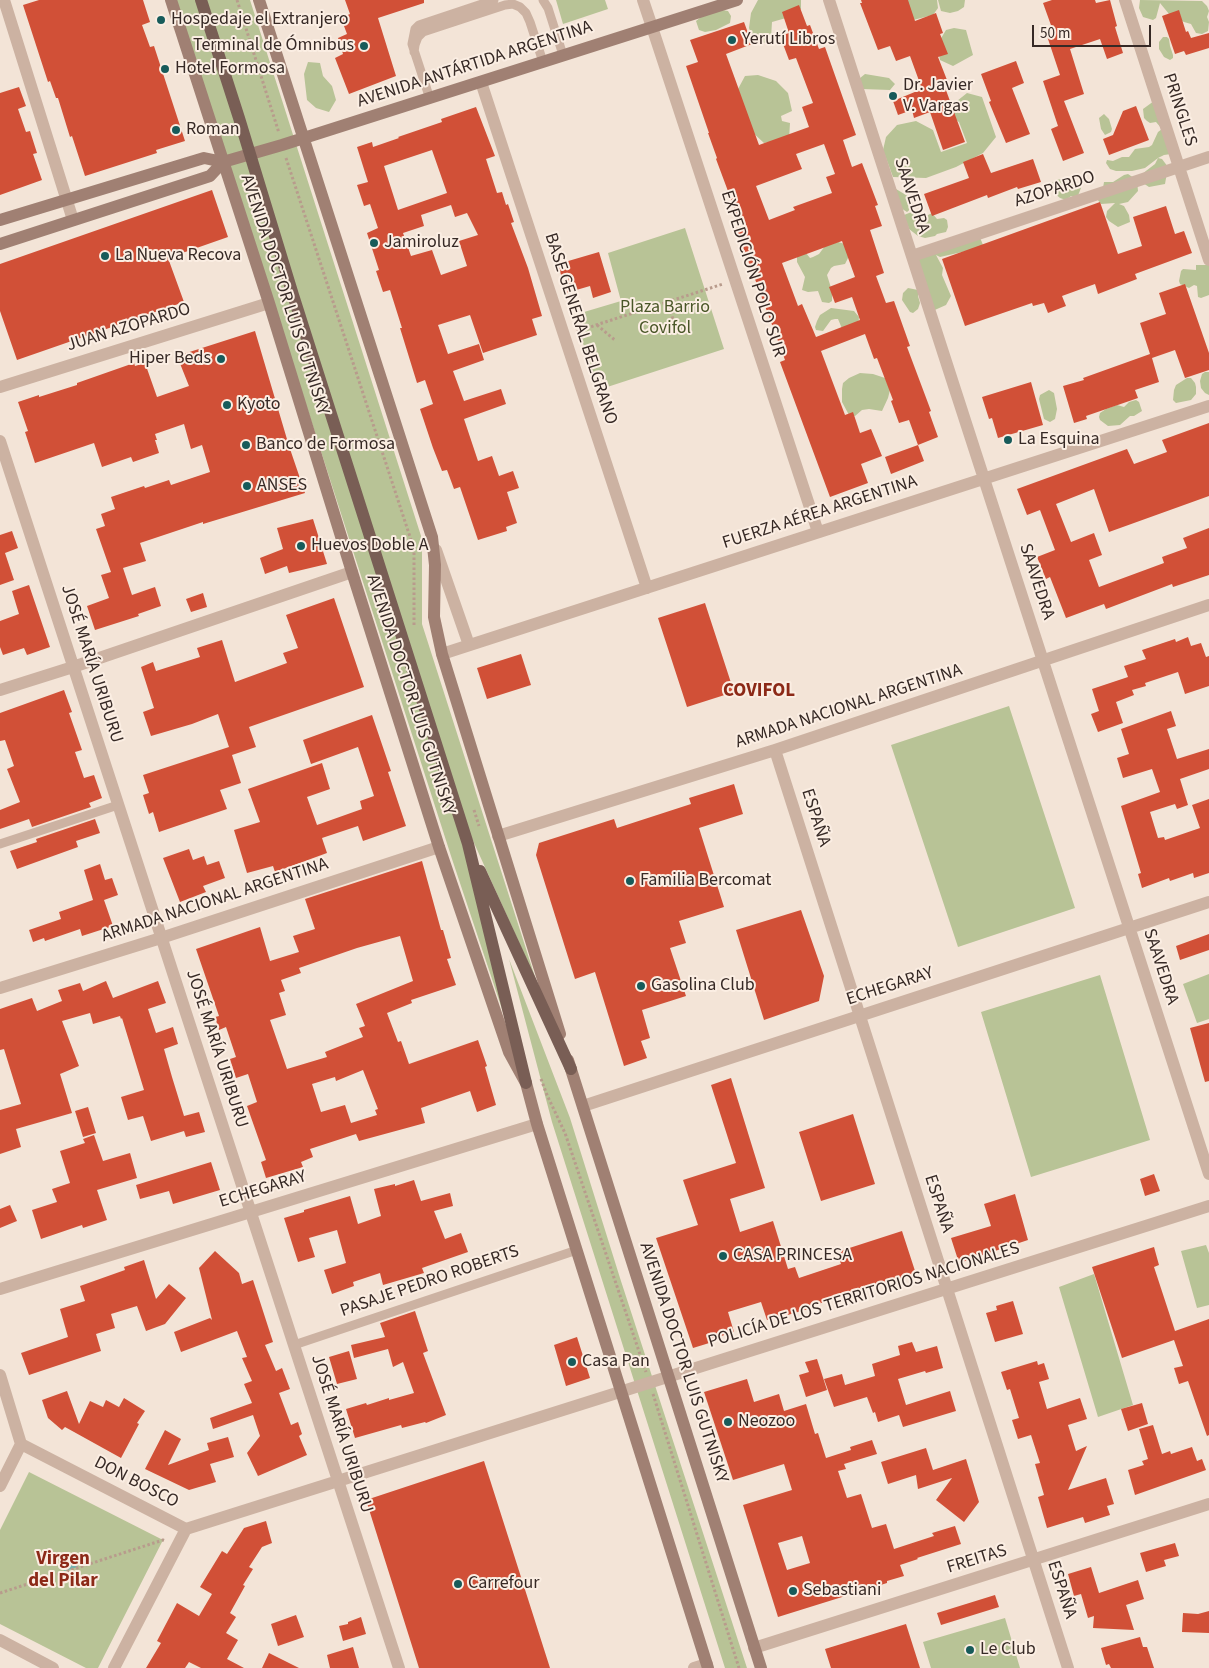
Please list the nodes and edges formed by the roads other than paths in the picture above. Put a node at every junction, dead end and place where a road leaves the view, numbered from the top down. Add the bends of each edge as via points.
1 (4, 0) edge
2 (171, 0) edge
3 (201, 0) edge
4 (259, 0) edge
5 (494, 0) edge
6 (643, 0) edge
7 (738, 0) edge
8 (829, 0) edge
9 (1125, 0) edge
10 (545, 4) edge
11 (652, 27) junction
12 (414, 52) junction
13 (563, 55) junction
14 (543, 62) junction
15 (481, 82) junction
16 (430, 99) junction
17 (304, 139) junction
18 (250, 154) junction
19 (1209, 157) edge
20 (223, 162) junction
21 (1179, 167) junction
22 (67, 200) junction
23 (0, 220) edge
24 (73, 220) junction
25 (0, 244) edge
26 (912, 256) junction
27 (1209, 260) edge
28 (269, 303) junction
29 (0, 387) edge
30 (1209, 406) edge
31 (0, 441) edge
32 (984, 479) junction
33 (818, 532) junction
34 (432, 538) junction
35 (352, 572) junction
36 (647, 588) junction
37 (1209, 605) edge
38 (469, 645) junction
39 (442, 654) junction
40 (1042, 661) junction
41 (73, 667) junction
42 (0, 690) edge
43 (775, 750) junction
44 (118, 805) junction
45 (498, 836) junction
46 (0, 844) edge
47 (468, 844) junction
48 (440, 847) junction
49 (1209, 902) edge
50 (1129, 928) junction
51 (162, 938) junction
52 (0, 988) edge
53 (860, 1016) junction
54 (571, 1069) junction
55 (526, 1083) junction
56 (583, 1106) junction
57 (537, 1124) junction
58 (1209, 1174) edge
59 (1209, 1206) edge
60 (251, 1212) junction
61 (577, 1250) junction
62 (946, 1288) junction
63 (0, 1289) edge
64 (294, 1345) junction
65 (0, 1375) edge
66 (669, 1376) junction
67 (621, 1390) junction
68 (21, 1444) junction
69 (338, 1480) junction
70 (0, 1486) edge
71 (1209, 1504) edge
72 (186, 1529) junction
73 (1034, 1561) junction
74 (0, 1640) edge
75 (754, 1648) junction
76 (708, 1666) edge
77 (52, 1668) edge
78 (114, 1668) edge
79 (399, 1668) edge
80 (694, 1668) edge
81 (761, 1668) edge
82 (1068, 1668) edge

1 - 22 street
2 - 20 main road, AVENIDA DOCTOR LUIS GUTNISKY
3 - 18 main road, AVENIDA DOCTOR LUIS GUTNISKY
4 - 17 main road, AVENIDA DOCTOR LUIS GUTNISKY
5 - 12 lane via 419,25 412,36
6 - 11 street, EXPEDICIÓN POLO SUR
7 - 11 main road, AVENIDA ANTÁRTIDA ARGENTINA
8 - 26 street, SAAVEDRA
9 - 21 street, PRINGLES
10 - 13 lane
11 - 13 main road, AVENIDA ANTÁRTIDA ARGENTINA
11 - 33 street, EXPEDICIÓN POLO SUR
12 - 14 lane via 418,37 423,32 513,4 526,13
12 - 16 lane
13 - 14 main road, AVENIDA ANTÁRTIDA ARGENTINA
14 - 15 main road, AVENIDA ANTÁRTIDA ARGENTINA
15 - 16 main road, AVENIDA ANTÁRTIDA ARGENTINA
15 - 36 street, BASE GENERAL BELGRANO
16 - 17 main road, AVENIDA ANTÁRTIDA ARGENTINA
17 - 18 main road, AVENIDA ANTÁRTIDA ARGENTINA
17 - 34 main road, AVENIDA DOCTOR LUIS GUTNISKY
18 - 20 main road, AVENIDA ANTÁRTIDA ARGENTINA
18 - 47 main road, AVENIDA DOCTOR LUIS GUTNISKY
19 - 21 street, AZOPARDO
20 - 22 main road, AVENIDA ANTÁRTIDA ARGENTINA via 204,158
20 - 24 main road, AVENIDA ANTÁRTIDA ARGENTINA via 210,176
20 - 28 main road, AVENIDA DOCTOR LUIS GUTNISKY
21 - 26 street, AZOPARDO
21 - 27 street, PRINGLES
22 - 23 main road, AVENIDA ANTÁRTIDA ARGENTINA
22 - 24 street
24 - 25 main road, AVENIDA ANTÁRTIDA ARGENTINA
26 - 32 street, SAAVEDRA
28 - 29 street, JUAN AZOPARDO
28 - 35 main road, AVENIDA DOCTOR LUIS GUTNISKY
30 - 32 street, FUERZA AÉREA ARGENTINA
31 - 41 street, JOSÉ MARÍA URIBURU
32 - 33 street, FUERZA AÉREA ARGENTINA
32 - 40 street, SAAVEDRA
33 - 36 street, FUERZA AÉREA ARGENTINA
34 - 38 street
34 - 39 main road, AVENIDA DOCTOR LUIS GUTNISKY via 434,617
35 - 41 street
35 - 48 main road, AVENIDA DOCTOR LUIS GUTNISKY
36 - 38 street, FUERZA AÉREA ARGENTINA
37 - 40 street, ARMADA NACIONAL ARGENTINA
38 - 39 street, FUERZA AÉREA ARGENTINA
39 - 45 main road, AVENIDA DOCTOR LUIS GUTNISKY
40 - 43 street, ARMADA NACIONAL ARGENTINA
40 - 50 street, SAAVEDRA
41 - 42 street
41 - 44 street, JOSÉ MARÍA URIBURU
43 - 45 street, ARMADA NACIONAL ARGENTINA
43 - 53 street, ESPAÑA
44 - 46 lane
44 - 51 street, JOSÉ MARÍA URIBURU
45 - 54 main road, AVENIDA DOCTOR LUIS GUTNISKY
47 - 54 main road, AVENIDA DOCTOR LUIS GUTNISKY
47 - 55 main road, AVENIDA DOCTOR LUIS GUTNISKY
48 - 51 street, ARMADA NACIONAL ARGENTINA
48 - 55 main road, AVENIDA DOCTOR LUIS GUTNISKY via 509,1052
49 - 50 street, ECHEGARAY
50 - 53 street, ECHEGARAY
50 - 58 street, SAAVEDRA
51 - 52 street, ARMADA NACIONAL ARGENTINA
51 - 60 street, JOSÉ MARÍA URIBURU
53 - 56 street, ECHEGARAY
53 - 62 street, ESPAÑA
54 - 56 main road, AVENIDA DOCTOR LUIS GUTNISKY
55 - 57 main road, AVENIDA DOCTOR LUIS GUTNISKY
56 - 66 main road, AVENIDA DOCTOR LUIS GUTNISKY
57 - 60 street, ECHEGARAY
57 - 61 main road, AVENIDA DOCTOR LUIS GUTNISKY
59 - 62 street, POLICÍA DE LOS TERRITORIOS NACIONALES
60 - 63 street, ECHEGARAY
60 - 64 street, JOSÉ MARÍA URIBURU
61 - 64 lane, PASAJE PEDRO ROBERTS
61 - 67 main road, AVENIDA DOCTOR LUIS GUTNISKY
62 - 66 street, POLICÍA DE LOS TERRITORIOS NACIONALES
62 - 73 street, ESPAÑA
64 - 69 street, JOSÉ MARÍA URIBURU
65 - 68 street
66 - 67 street, POLICÍA DE LOS TERRITORIOS NACIONALES
66 - 75 main road, AVENIDA DOCTOR LUIS GUTNISKY
67 - 69 street, POLICÍA DE LOS TERRITORIOS NACIONALES
67 - 76 main road, AVENIDA DOCTOR LUIS GUTNISKY
68 - 70 street
68 - 72 street, DON BOSCO
69 - 72 street, POLICÍA DE LOS TERRITORIOS NACIONALES
69 - 79 street, JOSÉ MARÍA URIBURU
71 - 73 street, FREITAS
72 - 78 street, DON BOSCO
73 - 75 street, FREITAS
73 - 82 street, ESPAÑA
74 - 77 street
75 - 81 main road, AVENIDA DOCTOR LUIS GUTNISKY
76 - 80 street

